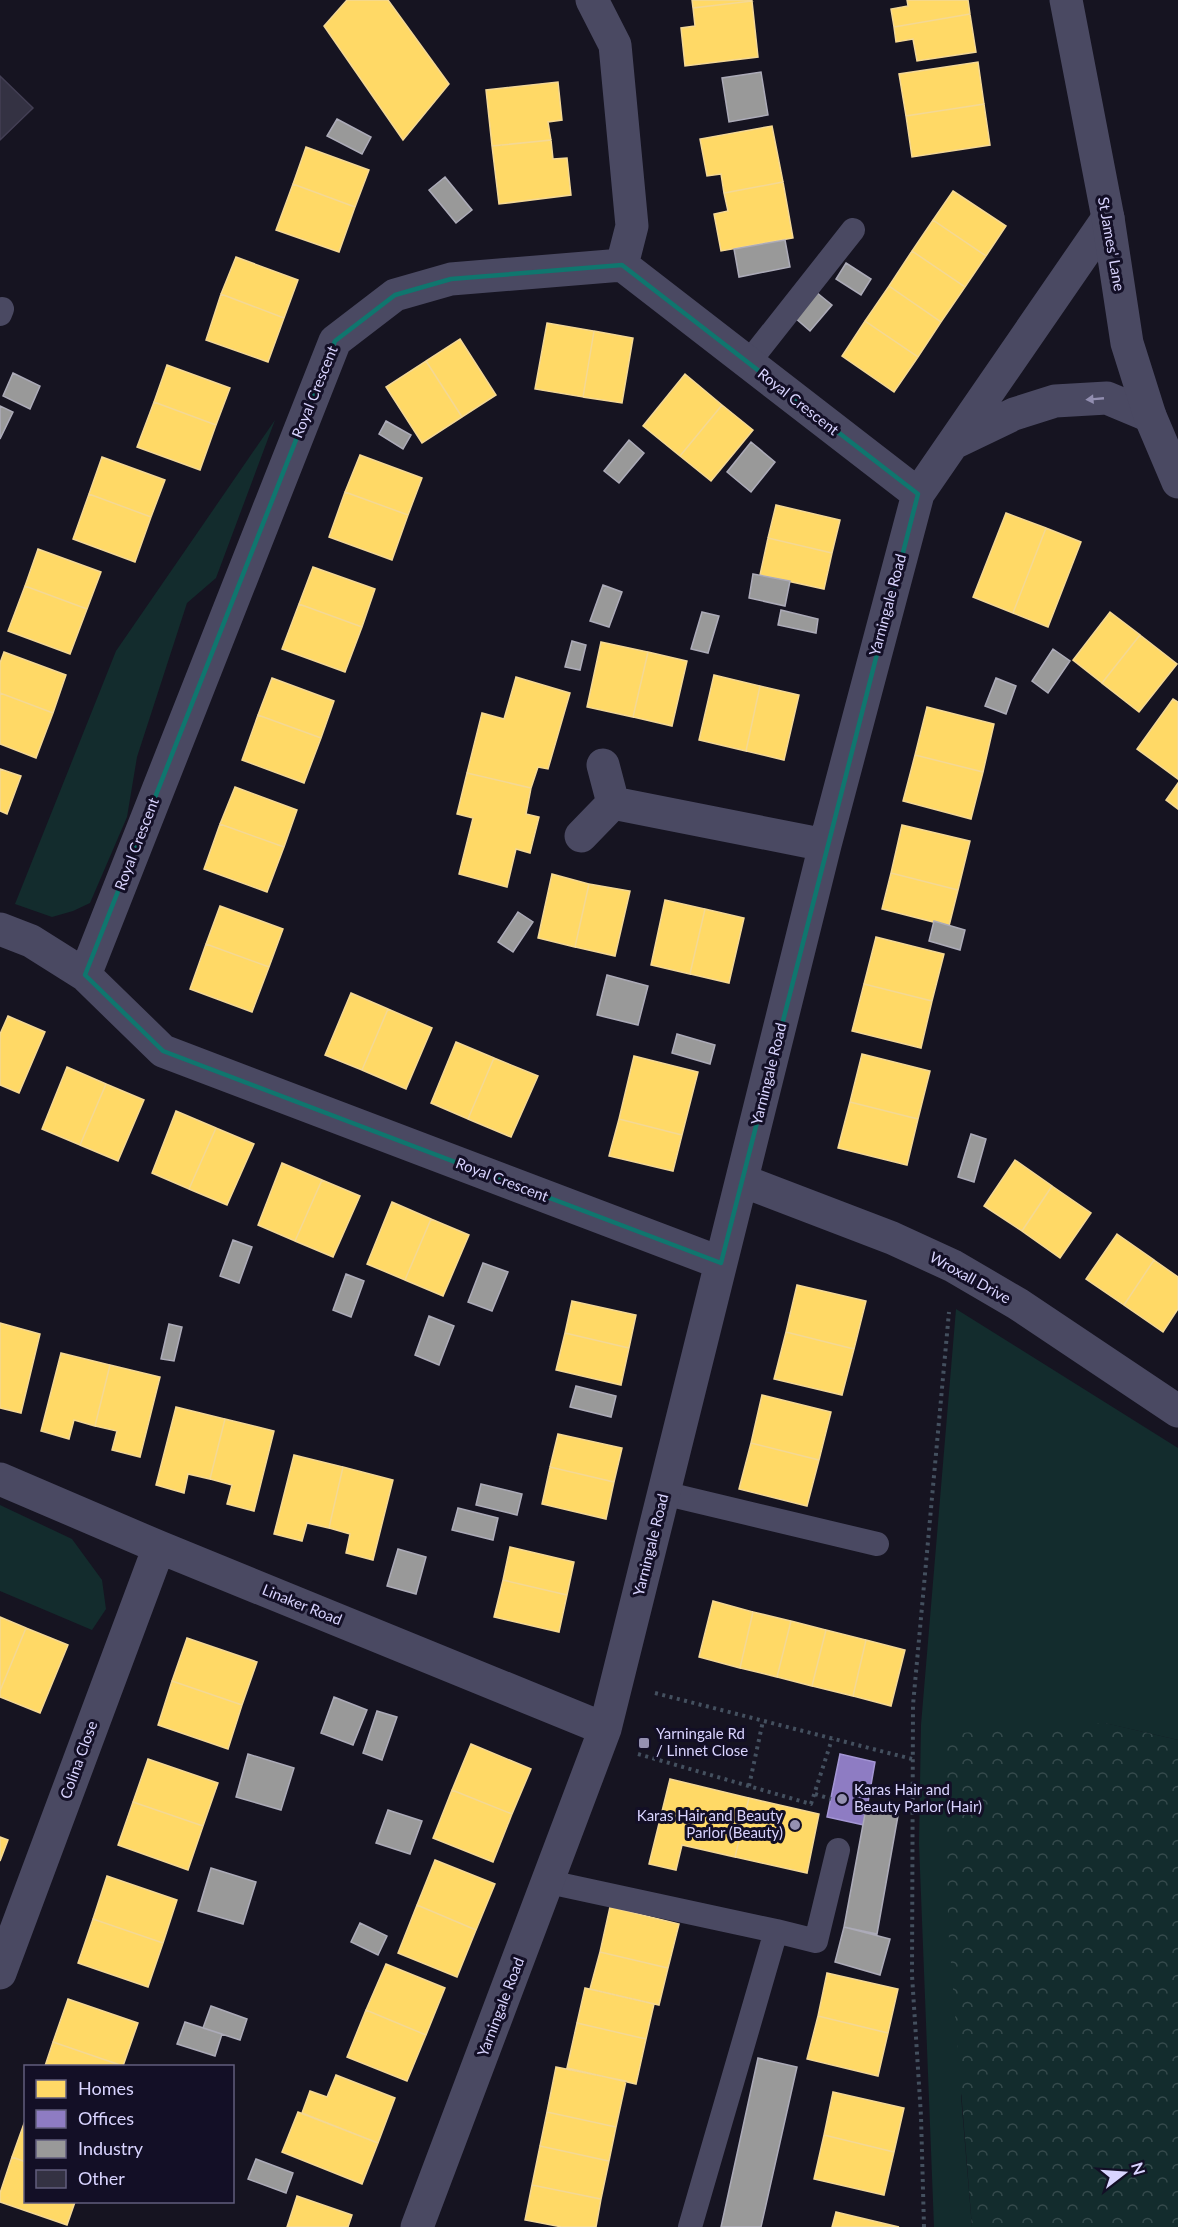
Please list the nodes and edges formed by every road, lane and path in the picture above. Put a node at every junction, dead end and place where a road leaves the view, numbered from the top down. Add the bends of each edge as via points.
1 (592, 0) edge
2 (1066, 0) edge
3 (1108, 218) junction
4 (853, 230) dead end
5 (622, 265) junction
6 (748, 363) junction
7 (1150, 416) junction
8 (953, 444) junction
9 (1178, 482) edge
10 (918, 494) junction
11 (603, 765) dead end
12 (613, 803) junction
13 (581, 836) dead end
14 (825, 845) junction
15 (0, 929) edge
16 (85, 975) junction
17 (743, 1181) junction
18 (721, 1263) junction
19 (953, 1266) junction
20 (1178, 1412) edge
21 (0, 1479) edge
22 (663, 1493) junction
23 (877, 1544) dead end
24 (159, 1547) junction
25 (617, 1683) junction
26 (764, 1721) junction
27 (603, 1736) junction
28 (832, 1739) junction
29 (912, 1760) junction
30 (749, 1786) junction
31 (815, 1794) junction
32 (831, 1798) dead end
33 (838, 1850) dead end
34 (549, 1882) junction
35 (776, 1931) junction
36 (0, 1972) edge
37 (417, 2227) edge
38 (690, 2227) edge
39 (924, 2227) edge

1 - 5 street via 615,45 632,226
2 - 3 street, St James' Lane
3 - 7 street, St James' Lane via 1128,343
3 - 8 street, Yarningale Road
4 - 6 lane
5 - 6 street, Royal Crescent
5 - 16 street, Royal Crescent via 451,279 395,295 334,341
6 - 10 street, Royal Crescent
7 -> 8 street, Yarningale Road via 1107,398 1054,401 1014,414
7 - 9 street, St James' Lane
8 - 10 street, Yarningale Road
10 - 14 street, Yarningale Road
11 - 12 street
12 - 13 street
12 - 14 street
14 - 17 street, Yarningale Road
15 - 16 street via 31,941
16 - 18 street, Royal Crescent via 163,1051
17 - 18 street, Yarningale Road
17 - 19 street, Wroxall Drive via 892,1238
18 - 22 street, Yarningale Road
19 - 20 street, Wroxall Drive
19 - 29 path via 913,1705
21 - 24 street, Linaker Road
22 - 23 lane
22 - 25 street, Yarningale Road
24 - 27 street, Linaker Road
24 - 36 street, Colina Close
25 - 26 path
25 - 27 street, Yarningale Road
26 - 28 path
26 - 30 path
27 - 30 path
27 - 34 street, Yarningale Road
28 - 29 path
28 - 31 path
29 - 39 path via 912,1975
30 - 31 path via 811,1804
31 - 32 path
33 - 35 lane via 816,1941
34 - 35 lane
34 - 37 street, Yarningale Road
35 - 38 lane

